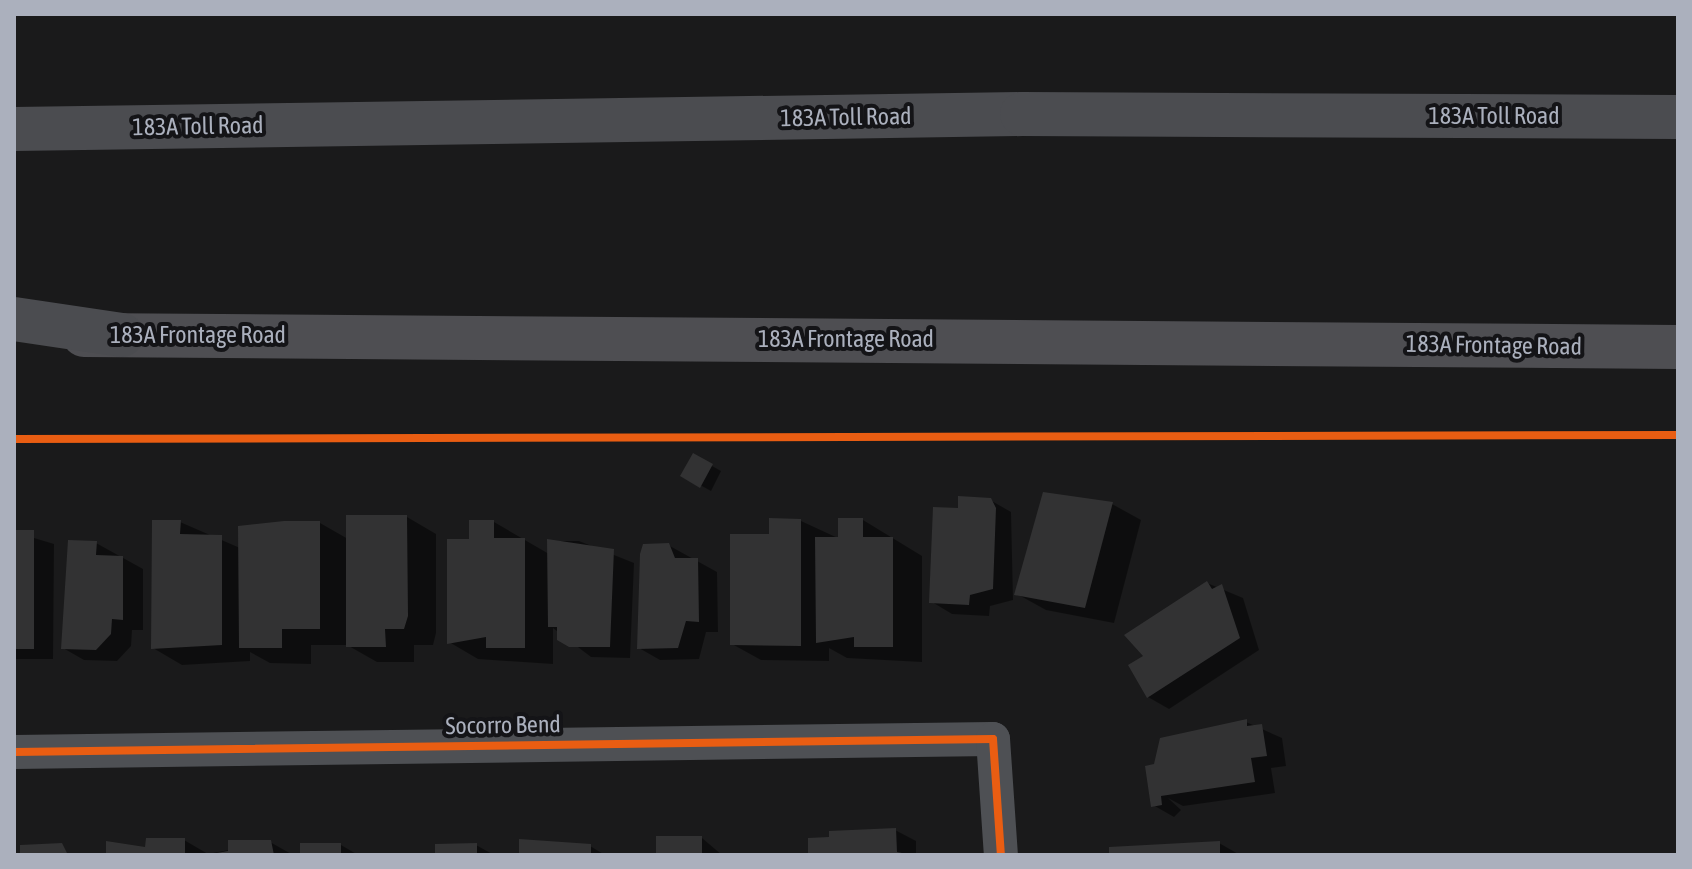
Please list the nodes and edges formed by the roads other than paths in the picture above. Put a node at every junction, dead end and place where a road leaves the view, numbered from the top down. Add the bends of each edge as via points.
1 (1678, 117) edge
2 (14, 129) edge
3 (14, 319) edge
4 (14, 335) edge
5 (122, 335) junction
6 (1678, 347) edge
7 (14, 752) edge
8 (1001, 855) edge

1 - 2 highway, 183A Toll Road via 1022,114
3 - 5 highway
4 - 5 main road, 183A Frontage Road
5 - 6 main road, 183A Frontage Road
7 - 8 street, Socorro Bend via 993,739

